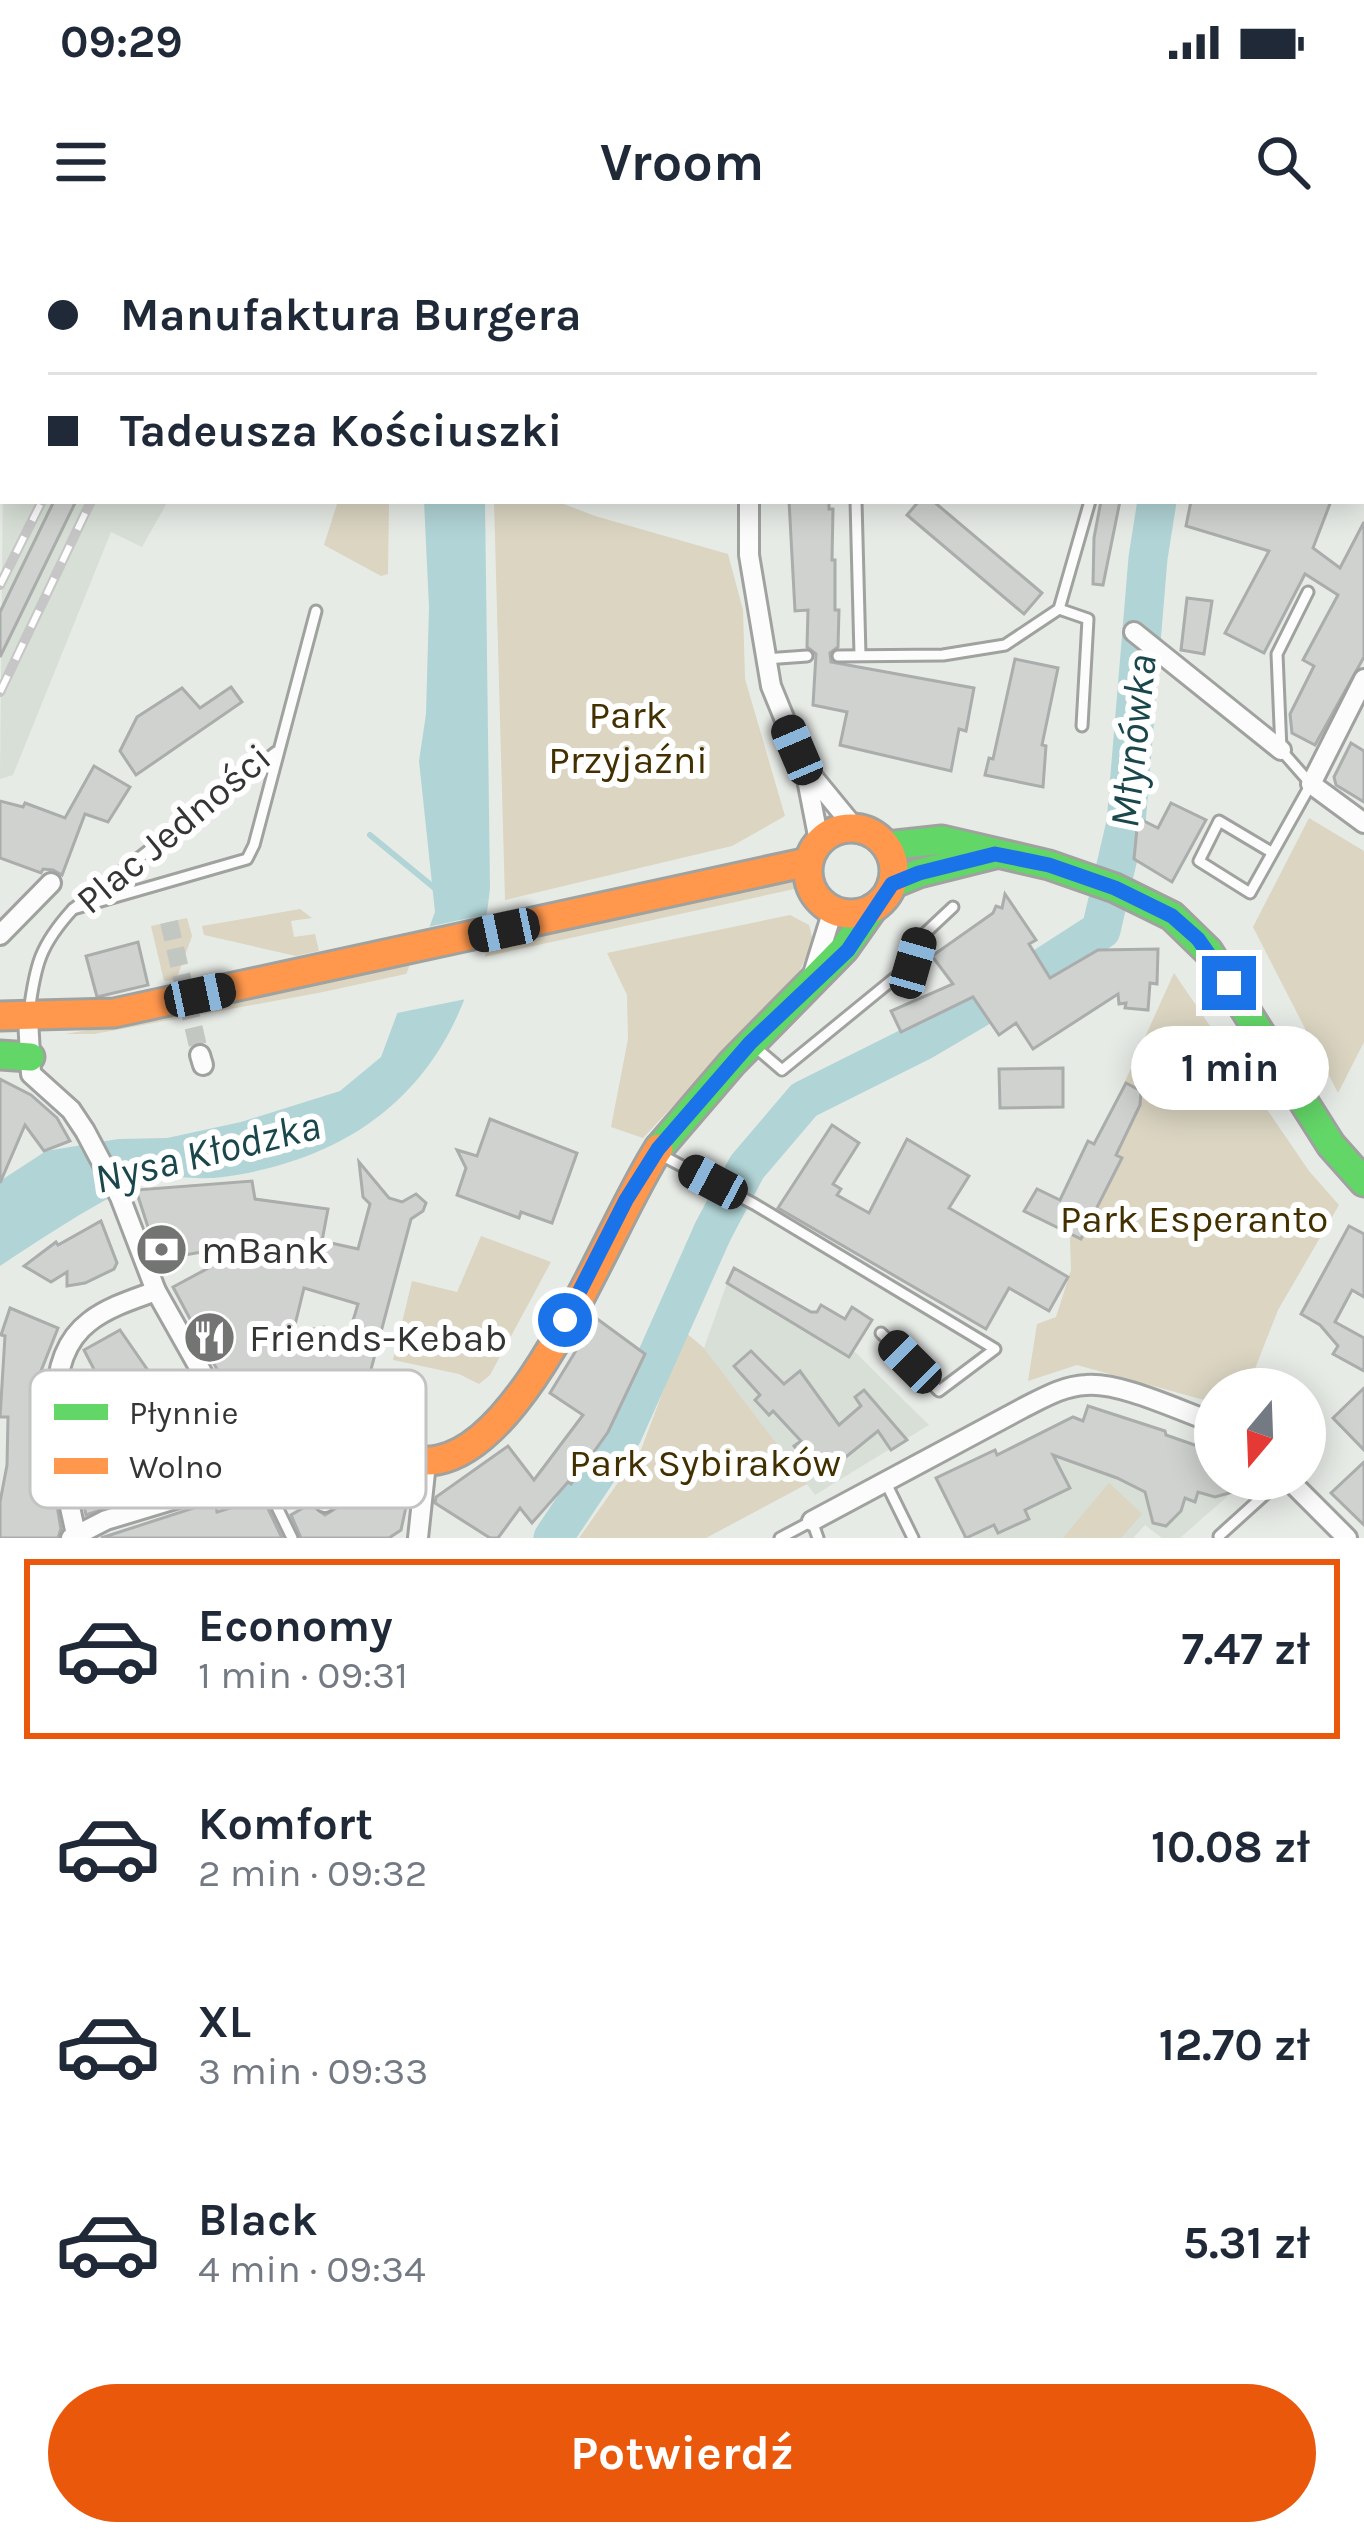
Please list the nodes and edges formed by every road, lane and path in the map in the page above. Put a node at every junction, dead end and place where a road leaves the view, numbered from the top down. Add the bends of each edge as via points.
1 (749, 504) edge
2 (856, 504) edge
3 (1089, 504) edge
4 (1308, 592) dead end
5 (1060, 609) junction
6 (316, 611) dead end
7 (1134, 632) dead end
8 (807, 656) dead end
9 (838, 656) dead end
10 (860, 656) junction
11 (765, 659) junction
12 (1364, 679) edge
13 (1082, 726) dead end
14 (1281, 750) junction
15 (277, 751) junction
16 (805, 769) junction
17 (1311, 784) junction
18 (1364, 823) edge
19 (854, 827) junction
20 (886, 846) junction
21 (814, 852) junction
22 (1271, 852) junction
23 (995, 854) junction
24 (51, 884) dead end
25 (892, 884) junction
26 (953, 907) dead end
27 (873, 908) junction
28 (73, 909) junction
29 (832, 910) junction
30 (0, 935) edge
31 (811, 981) junction
32 (14, 1017) edge
33 (750, 1043) junction
34 (0, 1054) edge
35 (30, 1057) junction
36 (656, 1153) junction
37 (1364, 1182) edge
38 (156, 1291) junction
39 (880, 1333) dead end
40 (60, 1370) edge
41 (201, 1370) edge
42 (1194, 1416) edge
43 (426, 1463) edge
44 (885, 1481) junction
45 (1261, 1500) edge
46 (1307, 1500) edge
47 (143, 1508) edge
48 (278, 1508) edge
49 (421, 1508) edge
50 (815, 1529) edge
51 (73, 1536) edge
52 (1219, 1536) edge
53 (292, 1538) edge
54 (418, 1538) edge
55 (780, 1538) edge
56 (913, 1538) edge
57 (1347, 1538) edge

1 - 11 street via 748,555
2 - 10 lane
3 - 5 lane
4 - 14 lane via 1277,654
5 - 10 lane via 1005,645
5 - 13 lane via 1088,619
6 - 15 lane, Plac Jedności
7 - 14 street
8 - 11 lane
9 - 10 lane
11 - 16 street
12 - 17 street
14 - 17 lane
15 - 28 lane, Plac Jedności
15 - 28 lane via 247,860
16 - 19 street
16 - 21 street
17 - 18 street
17 - 22 lane
19 - 20 street
19 - 21 street via 829,833
20 - 23 street via 942,840
20 - 25 street
21 - 29 street via 810,886
21 - 32 street via 504,930 114,1013
22 - 22 lane via 1250,893 1199,861 1219,821
23 - 25 street
23 - 37 street via 1079,874 1184,925
24 - 30 street
25 - 27 street
26 - 33 lane via 921,937 913,963 782,1070
27 - 29 street
27 - 31 street via 848,950
28 - 32 lane, Plac Jedności via 47,938
29 - 31 street
31 - 33 street
32 - 35 street
33 - 36 street
34 - 35 street
35 - 38 street via 31,1074 85,1131
36 - 39 lane via 995,1349 939,1391
36 - 43 street via 528,1382 490,1431
38 - 40 street via 87,1323
38 - 41 street
42 - 44 street via 1085,1384 1056,1391
44 - 50 street
44 - 56 lane
45 - 52 lane
46 - 57 street
47 - 51 street
48 - 53 lane
49 - 54 street
50 - 55 lane

